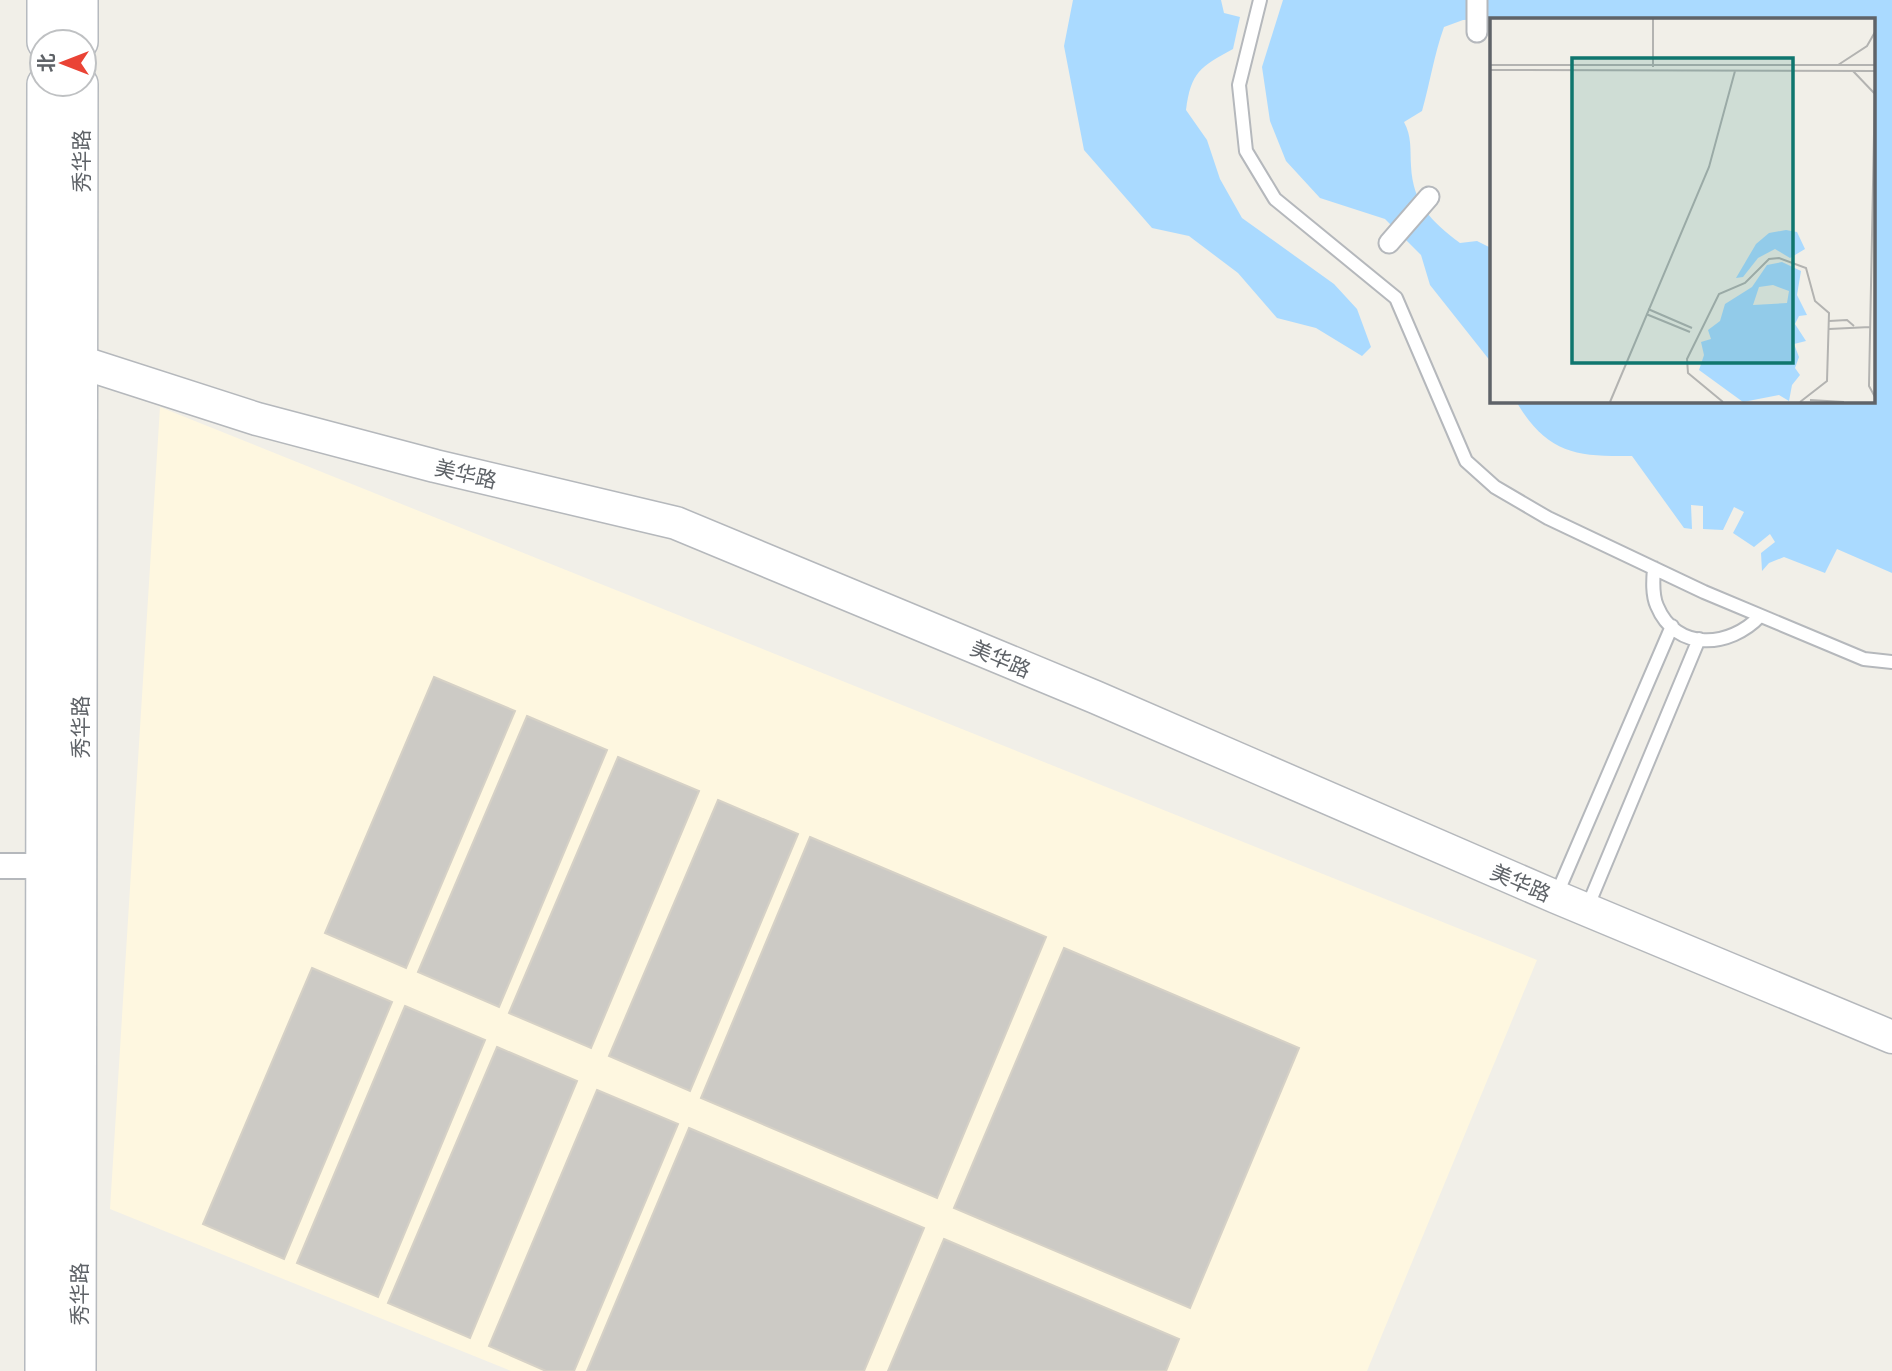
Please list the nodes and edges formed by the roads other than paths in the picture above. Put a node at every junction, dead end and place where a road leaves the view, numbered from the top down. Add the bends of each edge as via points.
1 (45, 0) edge
2 (80, 0) edge
3 (1260, 0) edge
4 (1477, 0) edge
5 (45, 28) edge
6 (80, 28) edge
7 (1477, 32) dead end
8 (45, 98) edge
9 (80, 98) edge
10 (1429, 197) dead end
11 (1389, 243) dead end
12 (80, 362) junction
13 (1654, 568) junction
14 (1760, 616) junction
15 (1672, 626) junction
16 (1699, 639) junction
17 (1892, 663) edge
18 (0, 866) edge
19 (44, 866) junction
20 (79, 866) junction
21 (1556, 897) junction
22 (1587, 909) junction
23 (1892, 1037) edge
24 (43, 1371) edge
25 (78, 1371) edge

1 - 5 main road
2 - 6 main road
3 - 13 lane via 1239,85 1246,151 1275,199 1396,298 1466,461 1508,497
4 - 7 street
8 - 19 main road, 秀华路
9 - 12 main road, 秀华路
10 - 11 street
12 - 20 main road, 秀华路
12 - 21 street, 美华路 via 270,422 676,523 1095,696
13 - 14 lane
13 - 15 lane via 1656,604
14 - 16 lane via 1734,637
14 - 17 lane via 1864,659
15 - 16 lane
15 - 21 lane
16 - 22 lane
18 - 19 street
19 - 20 street
19 - 24 main road, 秀华路
20 - 25 main road, 秀华路
21 - 22 street, 美华路
22 - 23 street, 美华路

